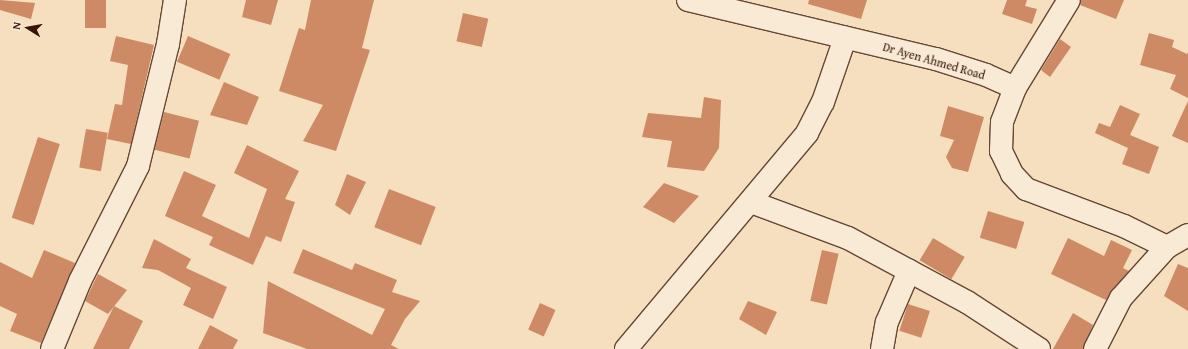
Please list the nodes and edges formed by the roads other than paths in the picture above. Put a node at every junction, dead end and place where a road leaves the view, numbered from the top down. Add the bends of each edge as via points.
1 (175, 0) edge
2 (688, 0) edge
3 (1069, 0) edge
4 (845, 38) junction
5 (1015, 88) junction
6 (750, 202) junction
7 (1188, 235) edge
8 (1166, 247) junction
9 (909, 271) junction
10 (52, 349) edge
11 (626, 349) edge
12 (882, 349) edge
13 (1039, 349) edge
14 (1095, 349) edge

1 - 10 street via 168,44 138,166 80,281
2 - 4 street, Dr Ayen Ahmed Road
3 - 5 street
4 - 5 street, Dr Ayen Ahmed Road via 936,59 986,75
4 - 6 street via 823,102 807,134
5 - 8 street via 1002,122 1001,151 1012,174 1026,189 1124,226
6 - 9 street via 848,238
6 - 11 street
7 - 8 street
8 - 14 street via 1121,298
9 - 12 street via 887,322
9 - 13 street via 967,302

